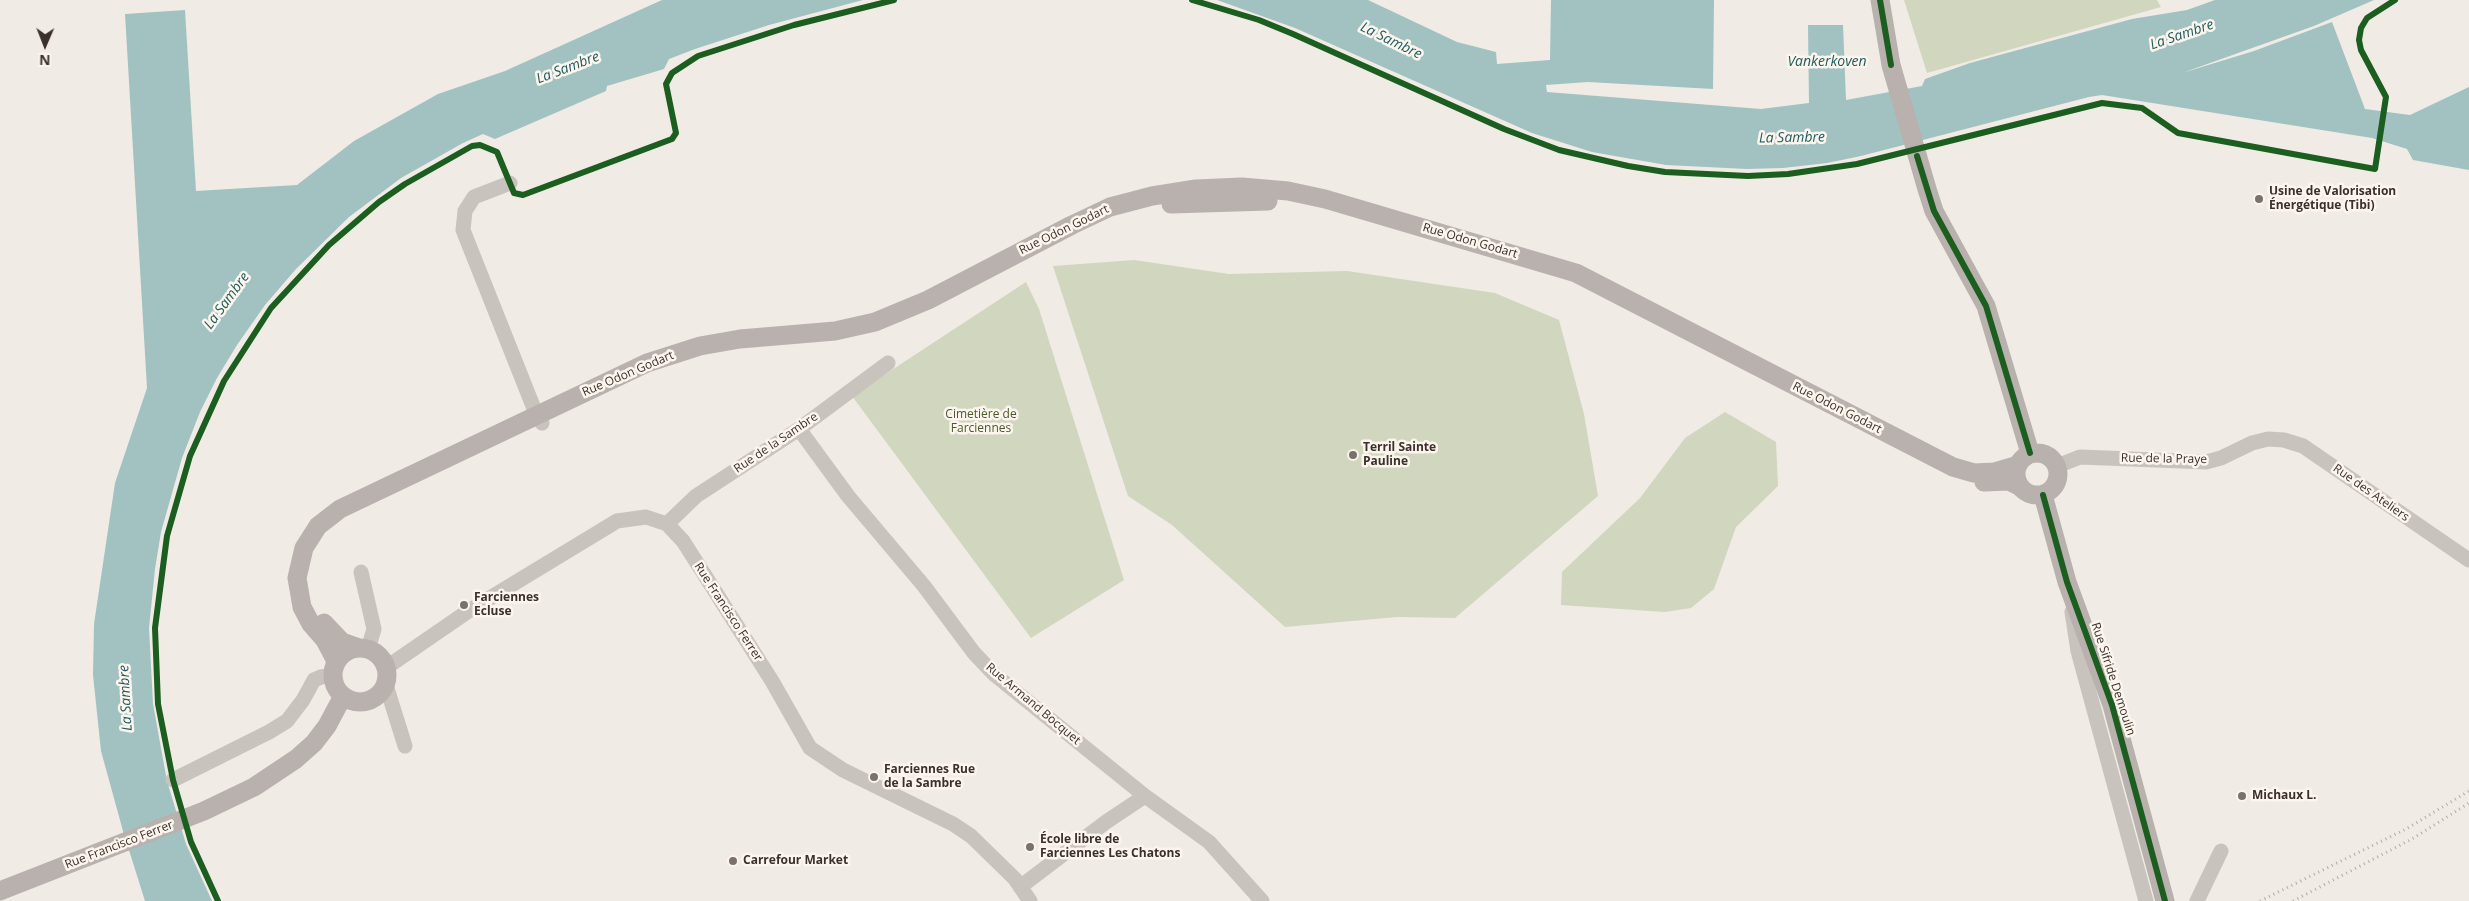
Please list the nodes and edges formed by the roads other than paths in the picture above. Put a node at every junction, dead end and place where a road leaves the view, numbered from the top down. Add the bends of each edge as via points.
1 (1880, 0) edge
2 (510, 183) dead end
3 (888, 363) dead end
4 (539, 419) junction
5 (799, 429) junction
6 (2268, 439) joint
7 (2024, 459) junction
8 (2057, 466) junction
9 (2019, 486) junction
10 (2043, 494) junction
11 (667, 524) junction
12 (2469, 560) edge
13 (361, 572) dead end
14 (2068, 582) junction
15 (362, 648) junction
16 (334, 668) junction
17 (386, 676) junction
18 (343, 696) junction
19 (405, 746) dead end
20 (173, 780) dead end
21 (1145, 796) junction
22 (2221, 851) dead end
23 (1020, 887) junction
24 (0, 891) edge
25 (2163, 894) edge
26 (1030, 901) edge
27 (1262, 901) edge
28 (2146, 901) edge
29 (2197, 901) edge

1 - 7 main road via 1891,65 1934,211 1986,306
2 - 4 street via 474,197 465,211 463,230
3 - 5 street, Rue de la Sambre
4 - 7 main road, Rue Odon Godart via 648,363 700,346 740,339 835,331 875,322 928,300 1110,207 1196,189 1242,187 1325,198 1576,273 1953,467 1974,473 1994,472
4 - 9 main road, Rue Odon Godart via 649,372 696,358 746,348 836,341 878,332 934,308 1072,235 1124,214 1177,203 1283,201 1554,277 1588,291 1947,477 1976,483 2009,481
4 - 15 main road, Rue Odon Godart via 344,518 323,534 309,560 307,588 316,613 333,634 342,642
4 - 16 main road, Rue Odon Godart via 340,509 318,526 304,548 297,578 302,607 310,624 325,640
5 - 11 street, Rue de la Sambre via 696,496
5 - 21 street, Rue Armand Bocquet via 848,496 924,586 974,653 995,675
6 - 8 street, Rue de la Praye via 2206,462 2080,457
6 - 12 street, Rue des Ateliers via 2303,446
7 - 8 main road via 2043,453
7 - 9 main road via 2016,472
8 - 10 main road via 2056,485
9 - 10 main road via 2028,494
10 - 14 main road, Rue Sifride Demoulin
11 - 17 street via 646,517 617,521 467,612
11 - 23 street, Rue Francisco Ferrer via 683,540 810,748 843,770 953,824 971,836
13 - 15 street via 374,629
14 - 25 main road, Rue Sifride Demoulin via 2112,705
14 - 28 street via 2078,651
15 - 16 main road via 342,653
15 - 17 main road via 379,654
16 - 18 main road via 338,690
16 - 20 street via 314,680 287,721
17 - 18 main road via 375,698 350,700
17 - 19 street
18 - 24 main road, Rue Francisco Ferrer via 314,743 296,760 254,787 204,811
21 - 23 street
21 - 27 street, Rue Armand Bocquet via 1208,842
22 - 29 street
23 - 26 street, Rue Francisco Ferrer

